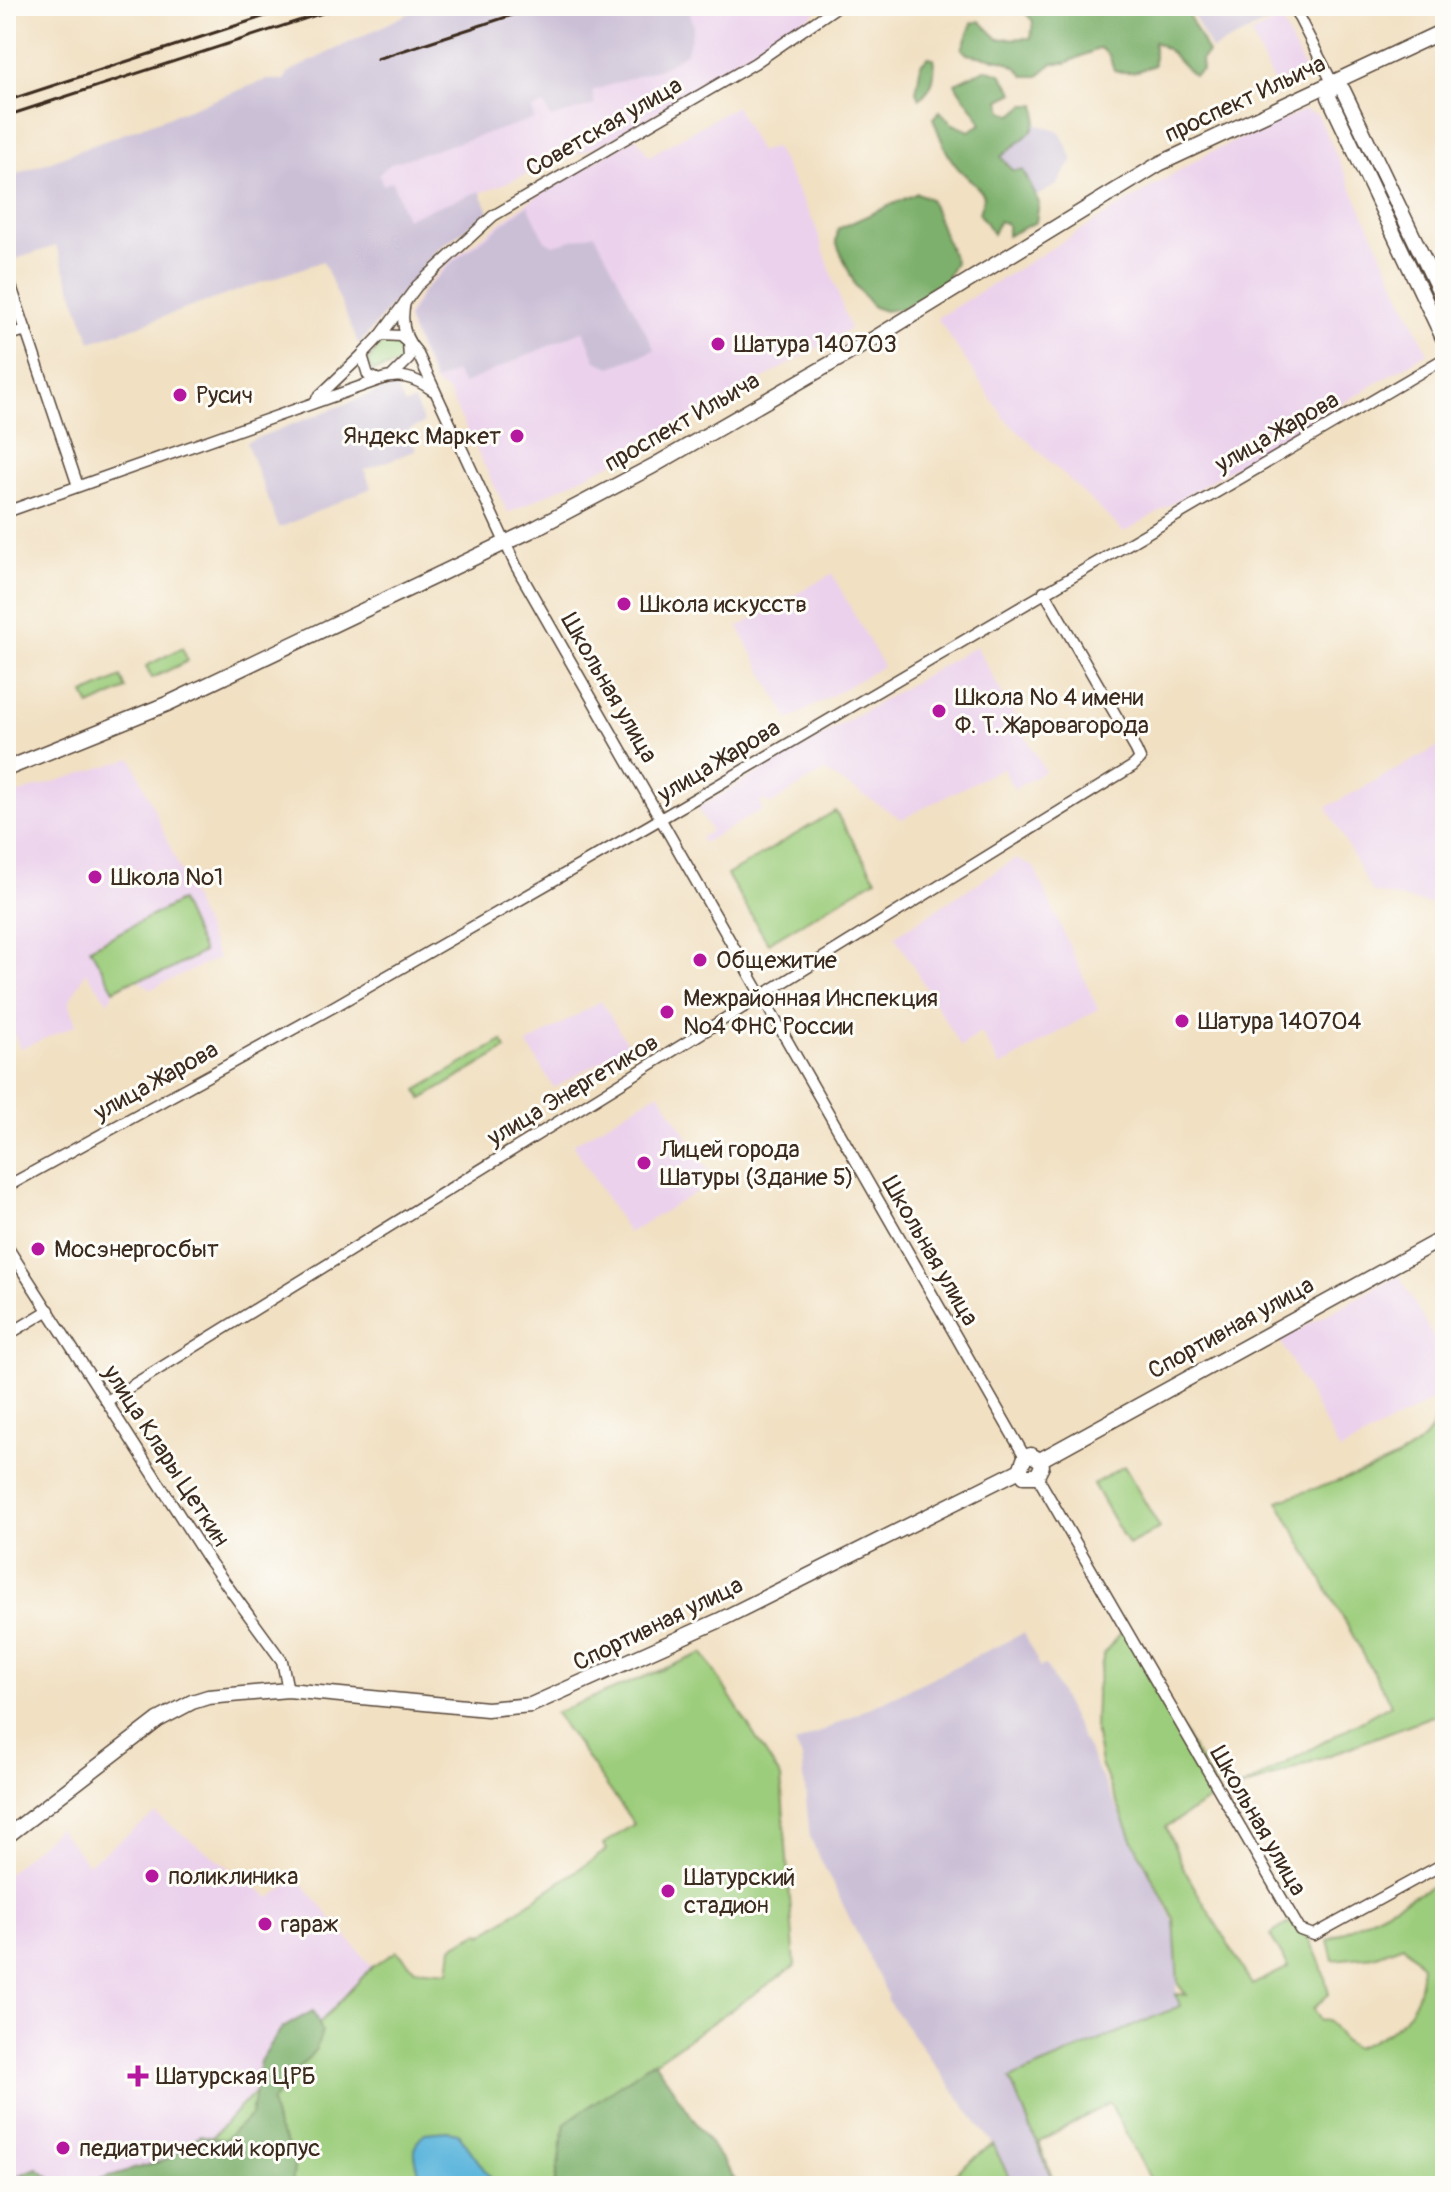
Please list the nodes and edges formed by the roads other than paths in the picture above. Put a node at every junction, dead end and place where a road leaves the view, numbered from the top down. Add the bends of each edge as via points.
1 (838, 6) edge
2 (1293, 6) edge
3 (1445, 30) edge
4 (1332, 82) junction
5 (6, 271) edge
6 (405, 302) junction
7 (1445, 303) edge
8 (26, 330) junction
9 (381, 335) junction
10 (6, 336) edge
11 (1445, 342) edge
12 (408, 343) junction
13 (362, 355) junction
14 (1445, 358) edge
15 (393, 375) junction
16 (379, 380) junction
17 (433, 391) junction
18 (315, 400) junction
19 (78, 486) junction
20 (6, 512) edge
21 (505, 543) junction
22 (1044, 591) junction
23 (6, 769) edge
24 (660, 819) junction
25 (764, 997) junction
26 (6, 1187) edge
27 (1445, 1237) edge
28 (6, 1245) edge
29 (49, 1310) junction
30 (6, 1336) edge
31 (107, 1401) junction
32 (1029, 1462) junction
33 (1037, 1476) joint
34 (288, 1690) junction
35 (6, 1837) edge
36 (1445, 1863) edge

1 - 6 street, Советская улица via 755,63 493,216
2 - 4 street
3 - 4 street, проспект Ильича
4 - 7 street via 1343,90
4 - 11 street via 1329,97
4 - 21 street, проспект Ильича via 1159,164 875,338 653,466
5 - 8 street
6 - 9 street, Советская улица
6 - 12 street
8 - 10 street
8 - 19 street
9 - 12 street via 400,336
9 - 13 street
12 - 15 street via 409,359
12 - 17 street, Школьная улица
13 - 16 street via 363,368
13 - 18 street
14 - 22 street, улица Жарова
15 - 16 street
15 - 17 street
16 - 18 street
17 - 21 street, Школьная улица
18 - 19 street
19 - 20 street
21 - 23 street, проспект Ильича via 167,704
21 - 24 street, Школьная улица
22 - 24 street, улица Жарова
22 - 25 street, улица Энергетиков via 1140,759
24 - 25 street, Школьная улица
24 - 26 street, улица Жарова
25 - 31 street, улица Энергетиков
25 - 32 street, Школьная улица
27 - 32 street, Спортивная улица
28 - 29 street, улица Клары Цеткин
29 - 30 street
29 - 31 street, улица Клары Цеткин
31 - 34 street, улица Клары Цеткин via 207,1558 282,1661
32 - 33 street via 1024,1476
32 - 34 street, Спортивная улица via 691,1634 531,1705 487,1709
33 - 36 street, Школьная улица via 1293,1920 1306,1933 1314,1935
34 - 35 street, Спортивная улица via 208,1697 172,1712

